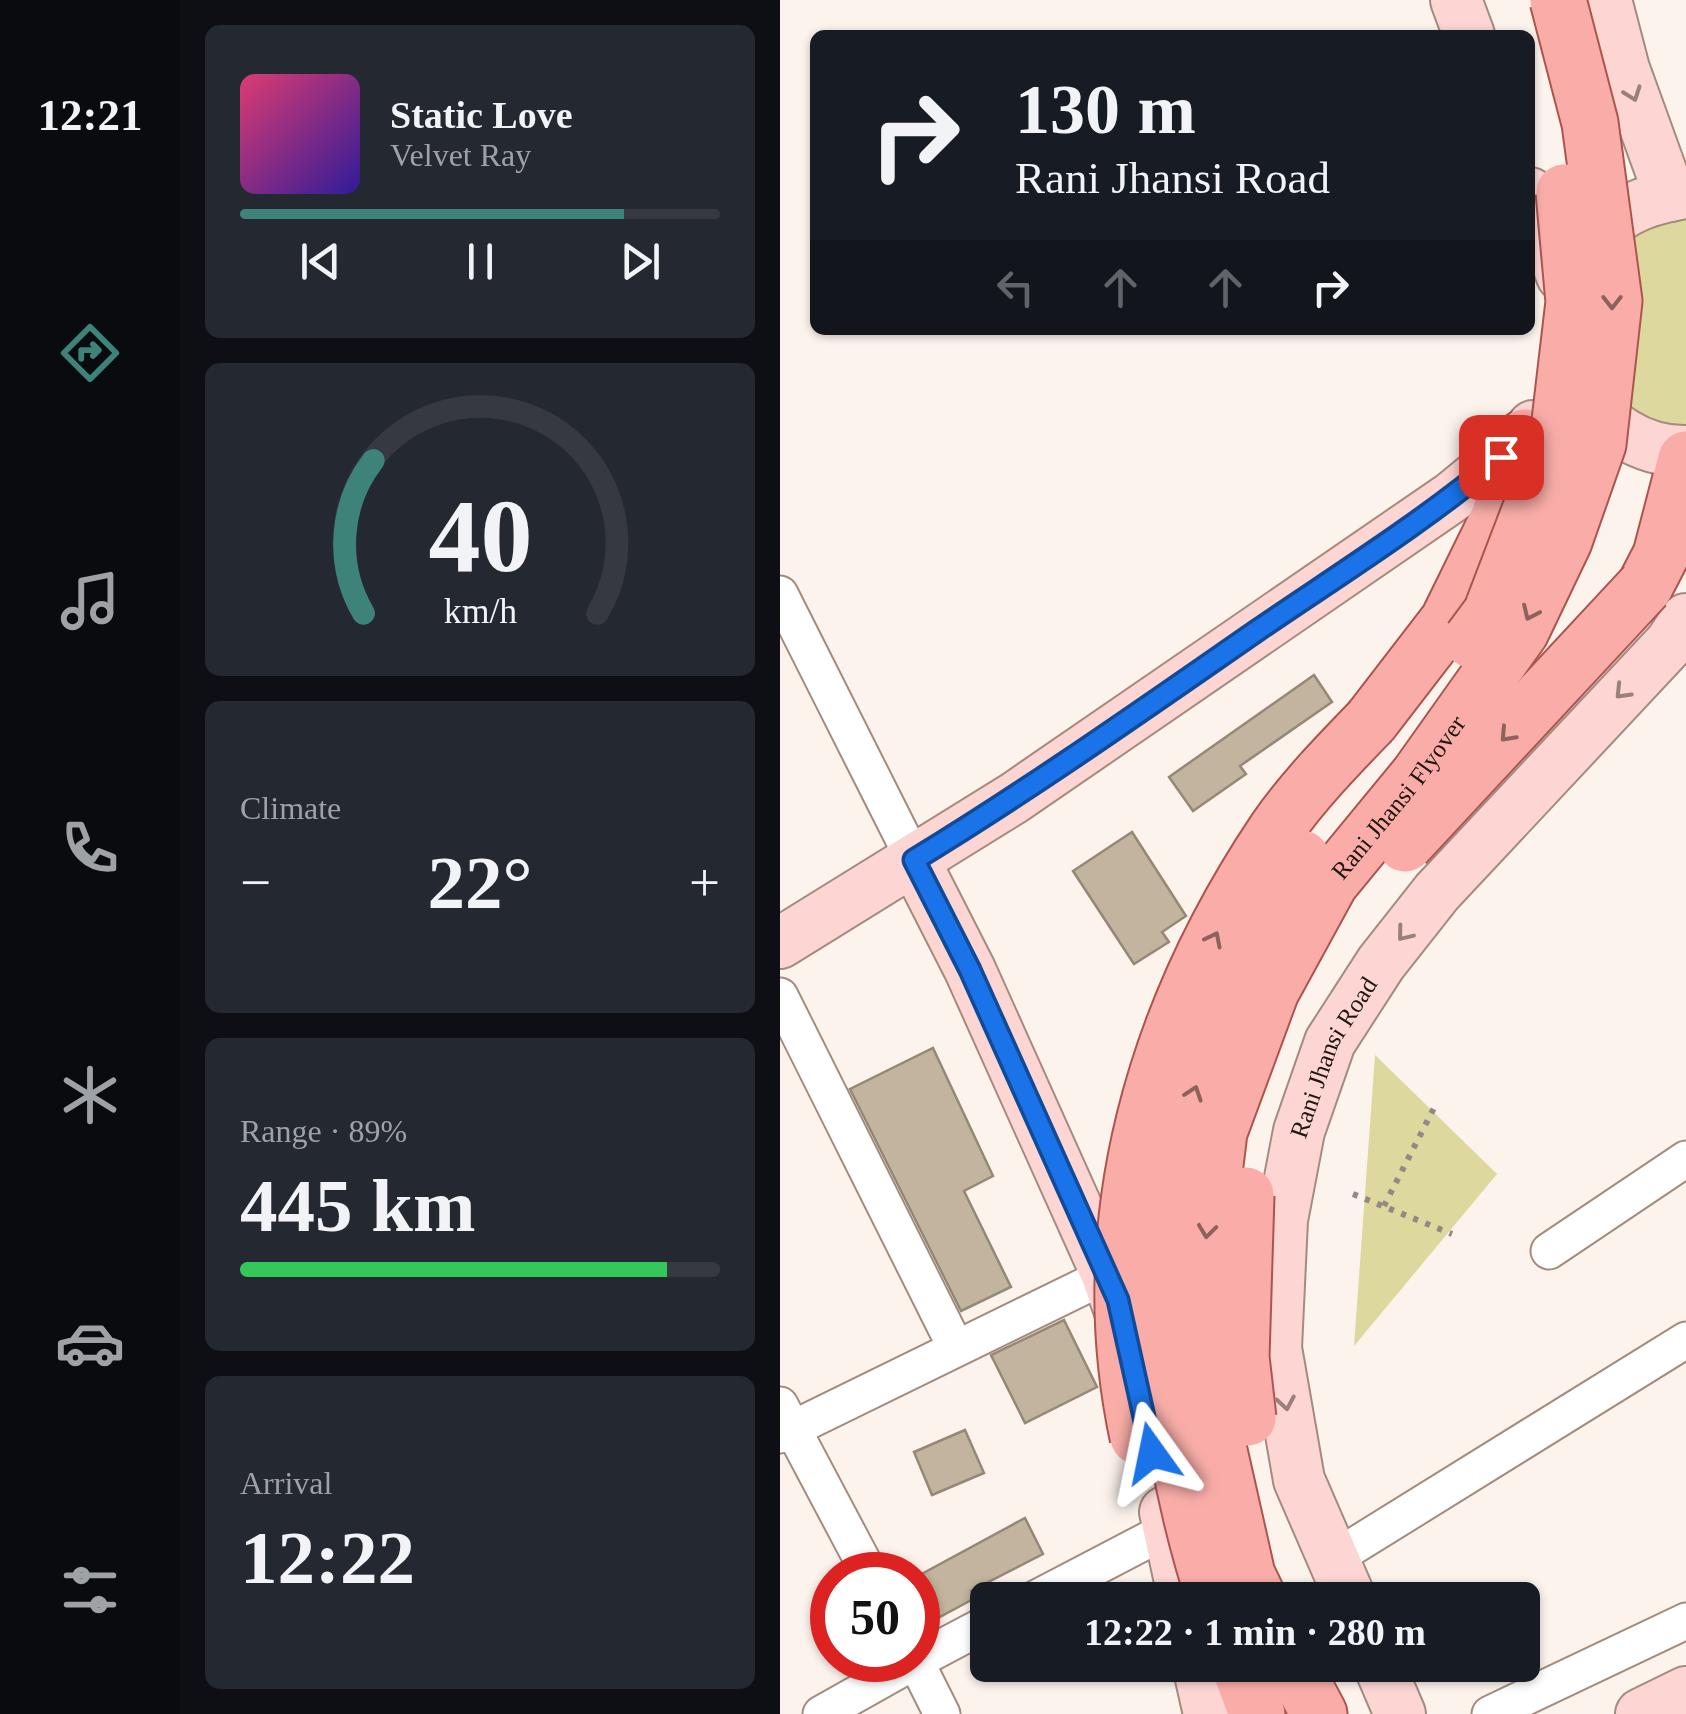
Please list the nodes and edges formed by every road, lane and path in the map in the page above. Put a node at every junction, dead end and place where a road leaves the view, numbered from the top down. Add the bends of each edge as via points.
1 (1456, 0) edge
2 (1524, 0) edge
3 (1558, 0) edge
4 (1606, 0) edge
5 (1467, 30) edge
6 (1532, 30) edge
7 (1535, 41) edge
8 (1678, 194) edge
9 (1535, 206) edge
10 (1566, 285) junction
11 (1564, 356) junction
12 (1526, 437) junction
13 (1686, 451) edge
14 (1686, 459) edge
15 (780, 594) edge
16 (1665, 603) edge
17 (914, 860) junction
18 (780, 943) edge
19 (780, 996) edge
20 (1434, 1108) dead end
21 (1686, 1158) edge
22 (1352, 1194) dead end
23 (1384, 1206) junction
24 (1452, 1234) dead end
25 (1548, 1250) dead end
26 (1113, 1288) junction
27 (1686, 1340) edge
28 (956, 1348) junction
29 (1276, 1348) junction
30 (784, 1423) edge
31 (1168, 1530) junction
32 (857, 1552) edge
33 (1342, 1579) edge
34 (1067, 1582) edge
35 (1180, 1582) edge
36 (1208, 1582) edge
37 (1223, 1582) edge
38 (1230, 1582) edge
39 (1233, 1582) edge
40 (1686, 1621) edge
41 (970, 1633) edge
42 (940, 1648) edge
43 (877, 1682) edge
44 (927, 1682) edge
45 (1202, 1682) edge
46 (1245, 1682) edge
47 (1302, 1682) edge
48 (1386, 1682) edge
49 (1686, 1692) edge
50 (820, 1714) edge
51 (942, 1714) edge
52 (1209, 1714) edge
53 (1257, 1714) edge
54 (1319, 1714) edge
55 (1400, 1714) edge
56 (1490, 1714) edge
57 (1640, 1714) edge

1 - 5 main road
6 -> 2 main road, Rani Jhansi Flyover, bridge
3 -> 38 main road, Rani Jhansi Flyover, bridge via 1590,123 1614,301 1598,444 1564,541 1521,631 1418,776 1330,883 1271,991 1219,1132 1198,1314
4 -> 8 main road via 1624,68
37 -> 7 main road, Rani Jhansi Flyover, bridge via 1195,1539 1159,1318 1165,1222 1181,1130 1231,982 1299,862 1491,613 1558,438 1574,302 1558,127
8 - 10 main road via 1643,201 1606,222 1578,254
9 - 10 main road
10 - 11 main road via 1559,336
11 - 12 main road
11 - 13 main road via 1570,378 1594,412 1628,438
12 - 17 main road via 1436,508
36 -> 12 main road, bridge via 1176,1565 1150,1492 1122,1322 1124,1250 1152,1087 1177,1012 1277,830 1448,621 1499,516
14 - 16 main road via 1661,555
15 - 17 street
16 -> 29 main road, Rani Jhansi Road via 1671,642 1437,892 1380,962 1330,1042 1299,1131 1282,1220
16 -> 39 main road, bridge via 1380,872 1288,1031 1248,1160 1241,1339 1252,1453
17 - 18 main road
17 - 26 main road
19 - 28 street
20 - 23 path
21 - 25 street
22 - 23 path
23 - 24 path
26 - 28 street
26 - 29 main road
26 - 31 main road
27 - 33 street
28 - 30 street
29 -> 33 main road, Rani Jhansi Road via 1299,1480
30 - 32 street
31 - 34 street
31 - 35 main road
40 - 56 street
41 - 42 street
43 - 50 street
44 - 51 street
45 - 52 main road
46 - 53 main road
47 - 54 main road
48 - 55 main road
49 - 57 main road

